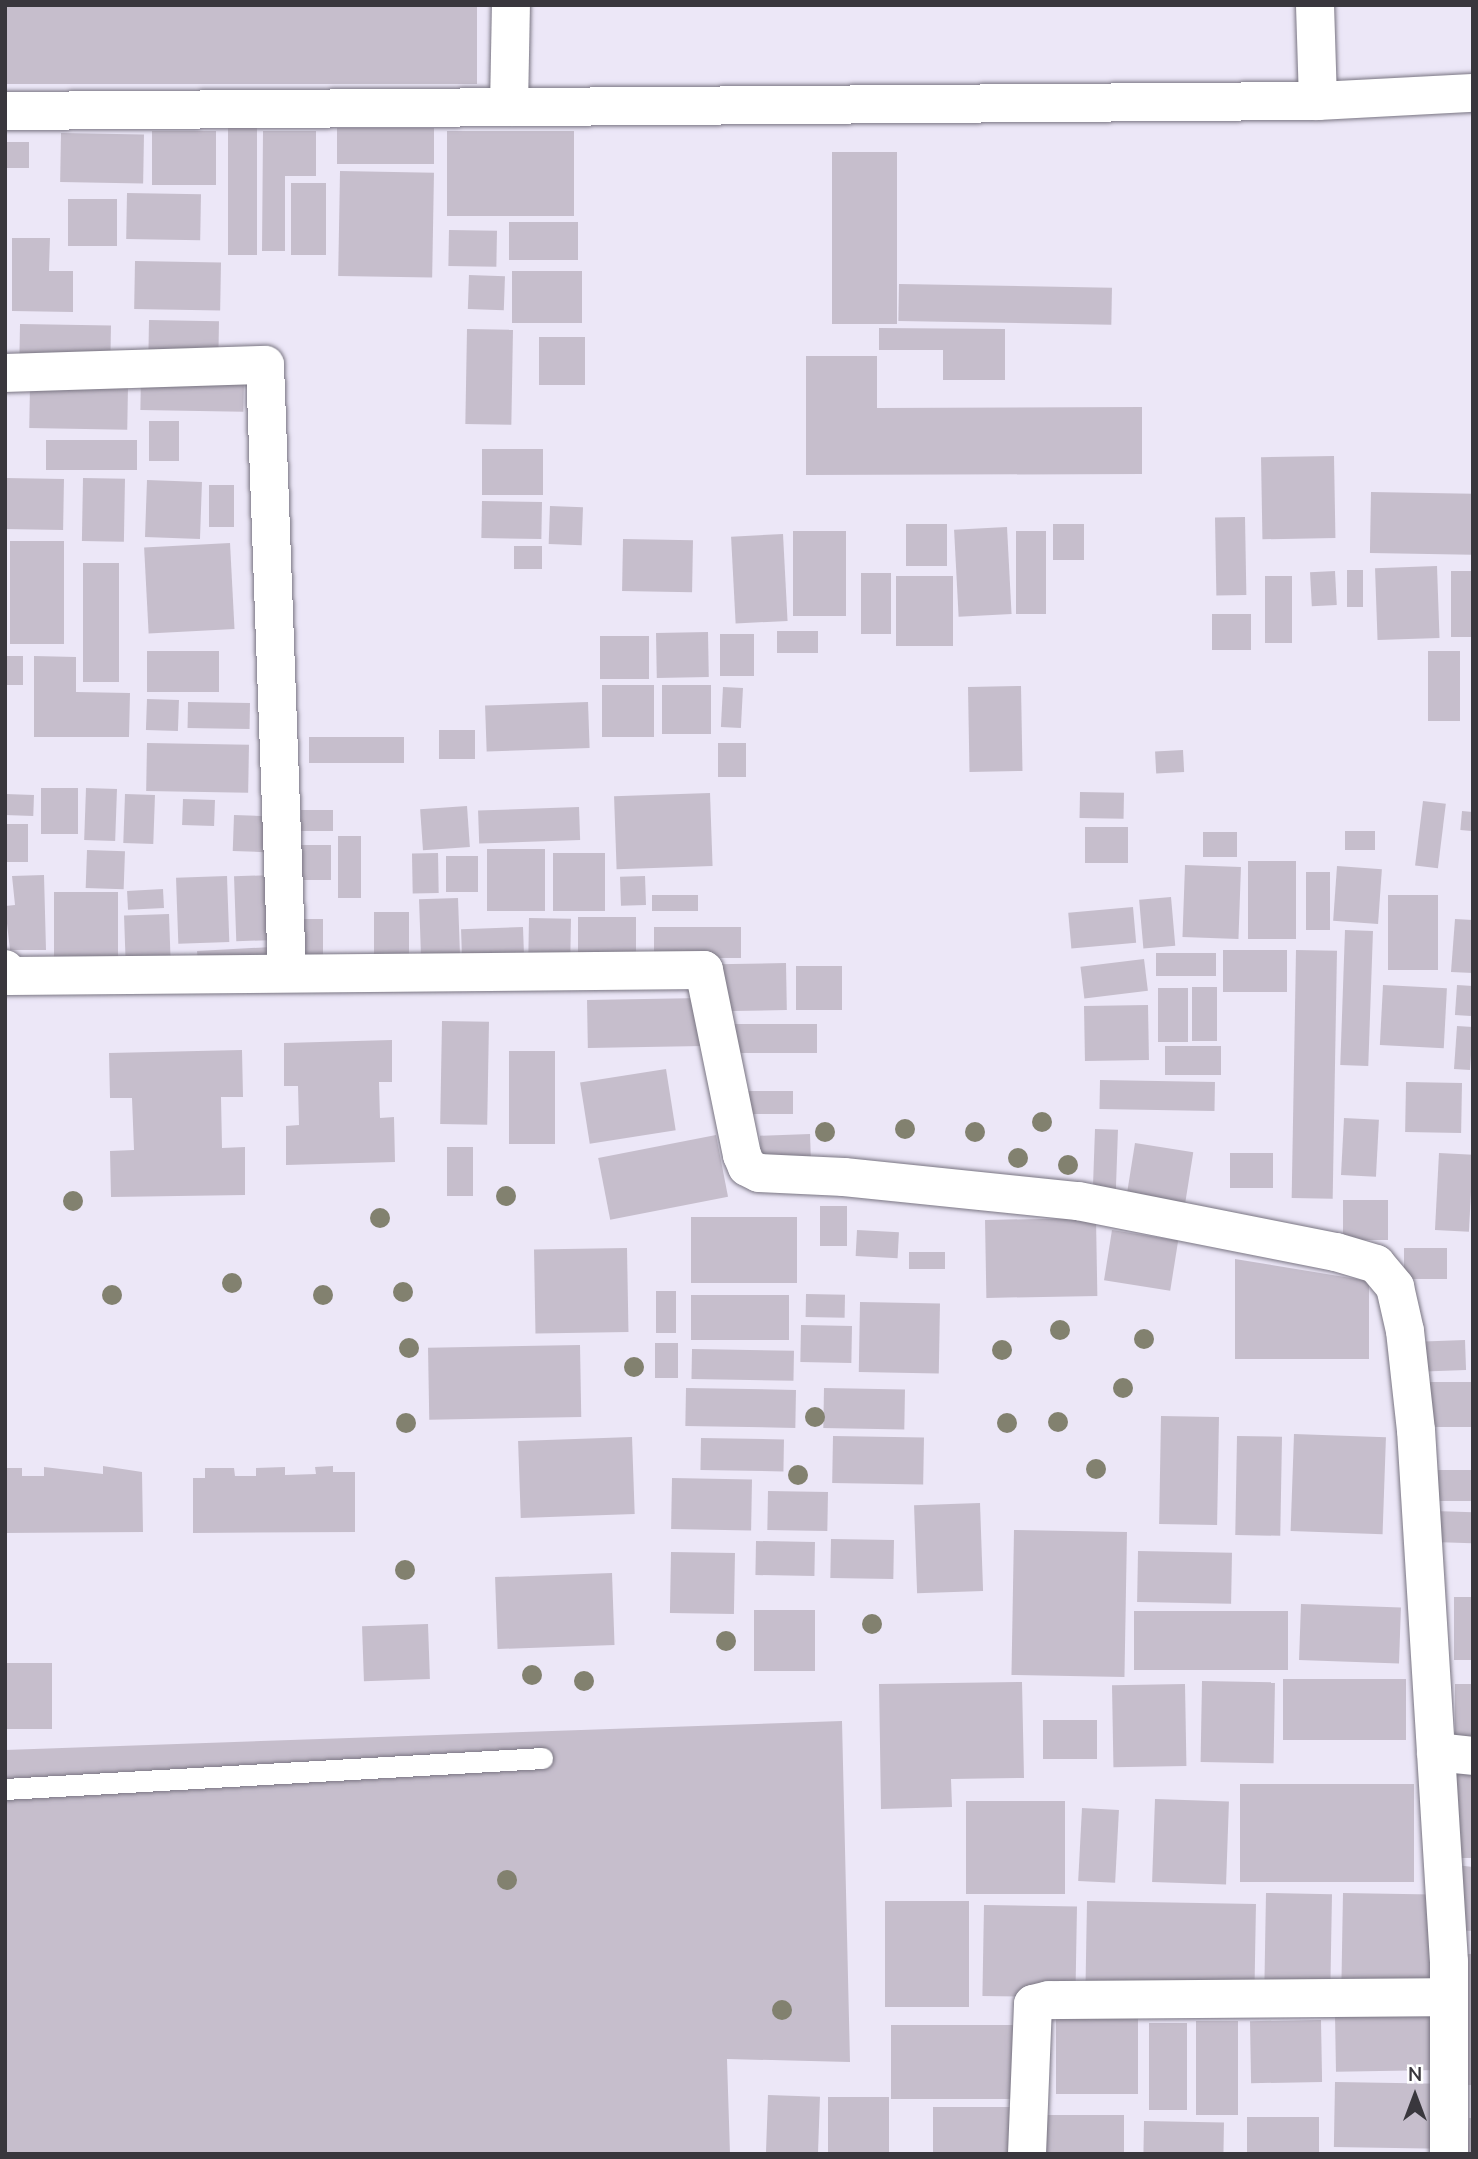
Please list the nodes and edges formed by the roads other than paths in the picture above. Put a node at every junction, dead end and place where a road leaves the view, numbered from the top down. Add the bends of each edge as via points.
1 (511, 5) edge
2 (1315, 5) edge
3 (1473, 93) edge
4 (1318, 101) junction
5 (509, 107) junction
6 (5, 111) edge
7 (5, 373) edge
8 (5, 969) edge
9 (287, 973) junction
10 (1454, 1754) edge
11 (542, 1758) dead end
12 (5, 1789) edge
13 (1449, 1997) junction
14 (1027, 2154) edge
15 (1449, 2154) edge

1 - 5 street
2 - 4 street
3 - 4 street
4 - 5 street
5 - 6 street
7 - 9 street via 265,365
8 - 9 street via 9,975
9 - 10 street via 704,970 742,1155 747,1167 759,1173 1078,1201 1377,1264 1395,1287 1405,1331
10 - 13 street
11 - 12 lane
13 - 14 street via 1049,2000 1033,2004
13 - 15 street

